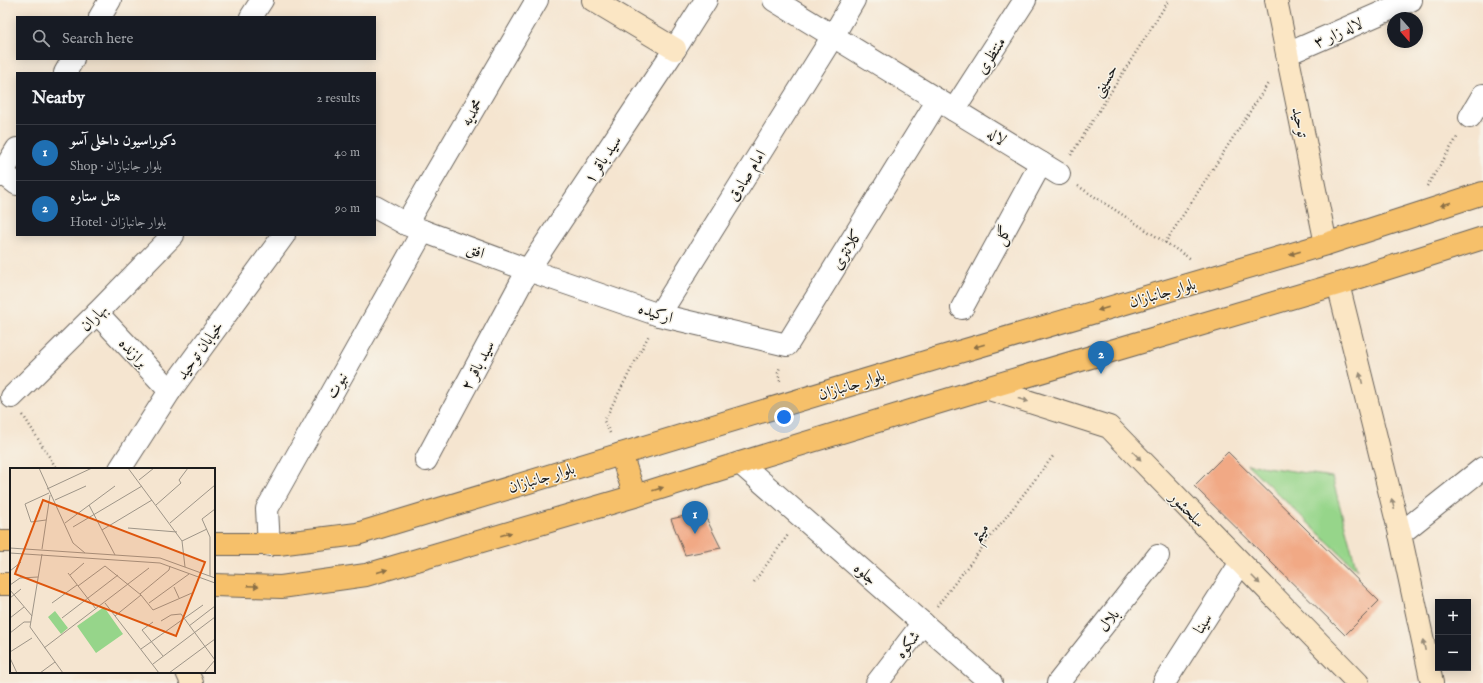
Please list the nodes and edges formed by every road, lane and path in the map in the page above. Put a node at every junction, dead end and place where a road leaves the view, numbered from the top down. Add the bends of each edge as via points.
1 (110, 0) edge
2 (262, 0) edge
3 (537, 0) edge
4 (593, 0) edge
5 (706, 0) edge
6 (774, 0) edge
7 (854, 0) edge
8 (1025, 0) edge
9 (1169, 0) edge
10 (1276, 0) edge
11 (1410, 0) edge
12 (101, 16) edge
13 (252, 16) edge
14 (833, 36) junction
15 (675, 49) junction
16 (1287, 54) junction
17 (72, 60) edge
18 (66, 72) edge
19 (1483, 95) edge
20 (946, 105) junction
21 (1470, 117) joint
22 (16, 151) edge
23 (1050, 168) junction
24 (5, 176) edge
25 (1483, 193) edge
26 (376, 208) edge
27 (1409, 216) junction
28 (415, 227) junction
29 (172, 236) edge
30 (283, 236) edge
31 (1483, 238) edge
32 (1165, 242) junction
33 (1326, 244) junction
34 (528, 270) junction
35 (1217, 276) junction
36 (1338, 284) junction
37 (962, 308) dead end
38 (97, 313) junction
39 (659, 315) junction
40 (787, 345) junction
41 (986, 388) junction
42 (170, 391) junction
43 (12, 397) joint
44 (785, 404) junction
45 (621, 454) junction
46 (1054, 455) dead end
47 (426, 460) dead end
48 (740, 462) junction
49 (56, 468) edge
50 (121, 468) edge
51 (1483, 468) edge
52 (635, 496) junction
53 (801, 516) junction
54 (1400, 534) junction
55 (215, 544) edge
56 (269, 544) junction
57 (1158, 556) dead end
58 (1240, 564) junction
59 (754, 582) dead end
60 (215, 585) edge
61 (923, 623) junction
62 (187, 673) edge
63 (192, 683) edge
64 (877, 683) edge
65 (991, 683) edge
66 (1058, 683) edge
67 (1164, 683) edge
68 (1358, 683) edge
69 (1432, 683) edge

1 - 12 street
2 - 13 street
3 - 28 street, محمدیه
4 - 15 street
5 - 15 street, سید باقر ۱
6 - 14 street, لاله
7 - 14 street, امام صادق
8 - 20 street, منتظری
9 - 23 path, حسینی
10 - 16 street, توحید
11 - 16 street, لاله زار ۳
14 - 20 street, لاله
14 - 39 street, امام صادق
15 - 34 street, سید باقر ۱
16 - 32 path
16 - 33 street, توحید
17 - 18 street
19 - 21 street
20 - 23 street, لاله
20 - 40 street, کلانتری
21 - 27 path
22 - 24 street
23 - 32 path
23 - 37 street, گل
25 -> 27 main road, بلوار جانبازان
26 - 28 street, افق
27 - 33 main road, بلوار جانبازان
28 - 34 street, افق
28 - 56 street, نبوت via 266,509
29 - 38 street, بهاران
30 - 42 street, خیابان توحید
31 - 36 main road
32 - 35 path
33 -> 35 main road, بلوار جانبازان
34 - 39 street, ارکیده
34 - 47 street, سید باقر ۲
35 -> 44 main road, بلوار جانبازان
36 - 41 main road
54 -> 36 street
38 - 42 street, برازنده
38 - 43 street, بهاران
39 - 40 street, ارکیده
39 - 45 path via 604,421
40 - 44 path via 778,373
41 - 48 main road
41 -> 58 street, سلحشور via 1109,427
42 - 50 street, خیابان توحید
43 - 49 path
44 - 45 main road, بلوار جانبازان
45 - 52 main road
45 - 56 main road, بلوار جانبازان via 357,534
46 - 61 path, میثم
52 -> 48 main road
48 - 53 street, جلوه
51 - 54 street
60 -> 52 main road via 281,587 366,575
53 - 59 path
53 - 61 street, جلوه
69 -> 54 street
55 - 56 main road, بلوار جانبازان
57 - 66 street, بلال
58 - 67 street, سینا
58 -> 68 street, سلحشور
61 - 64 street, شکوه
61 - 65 street, جلوه
62 - 63 street

